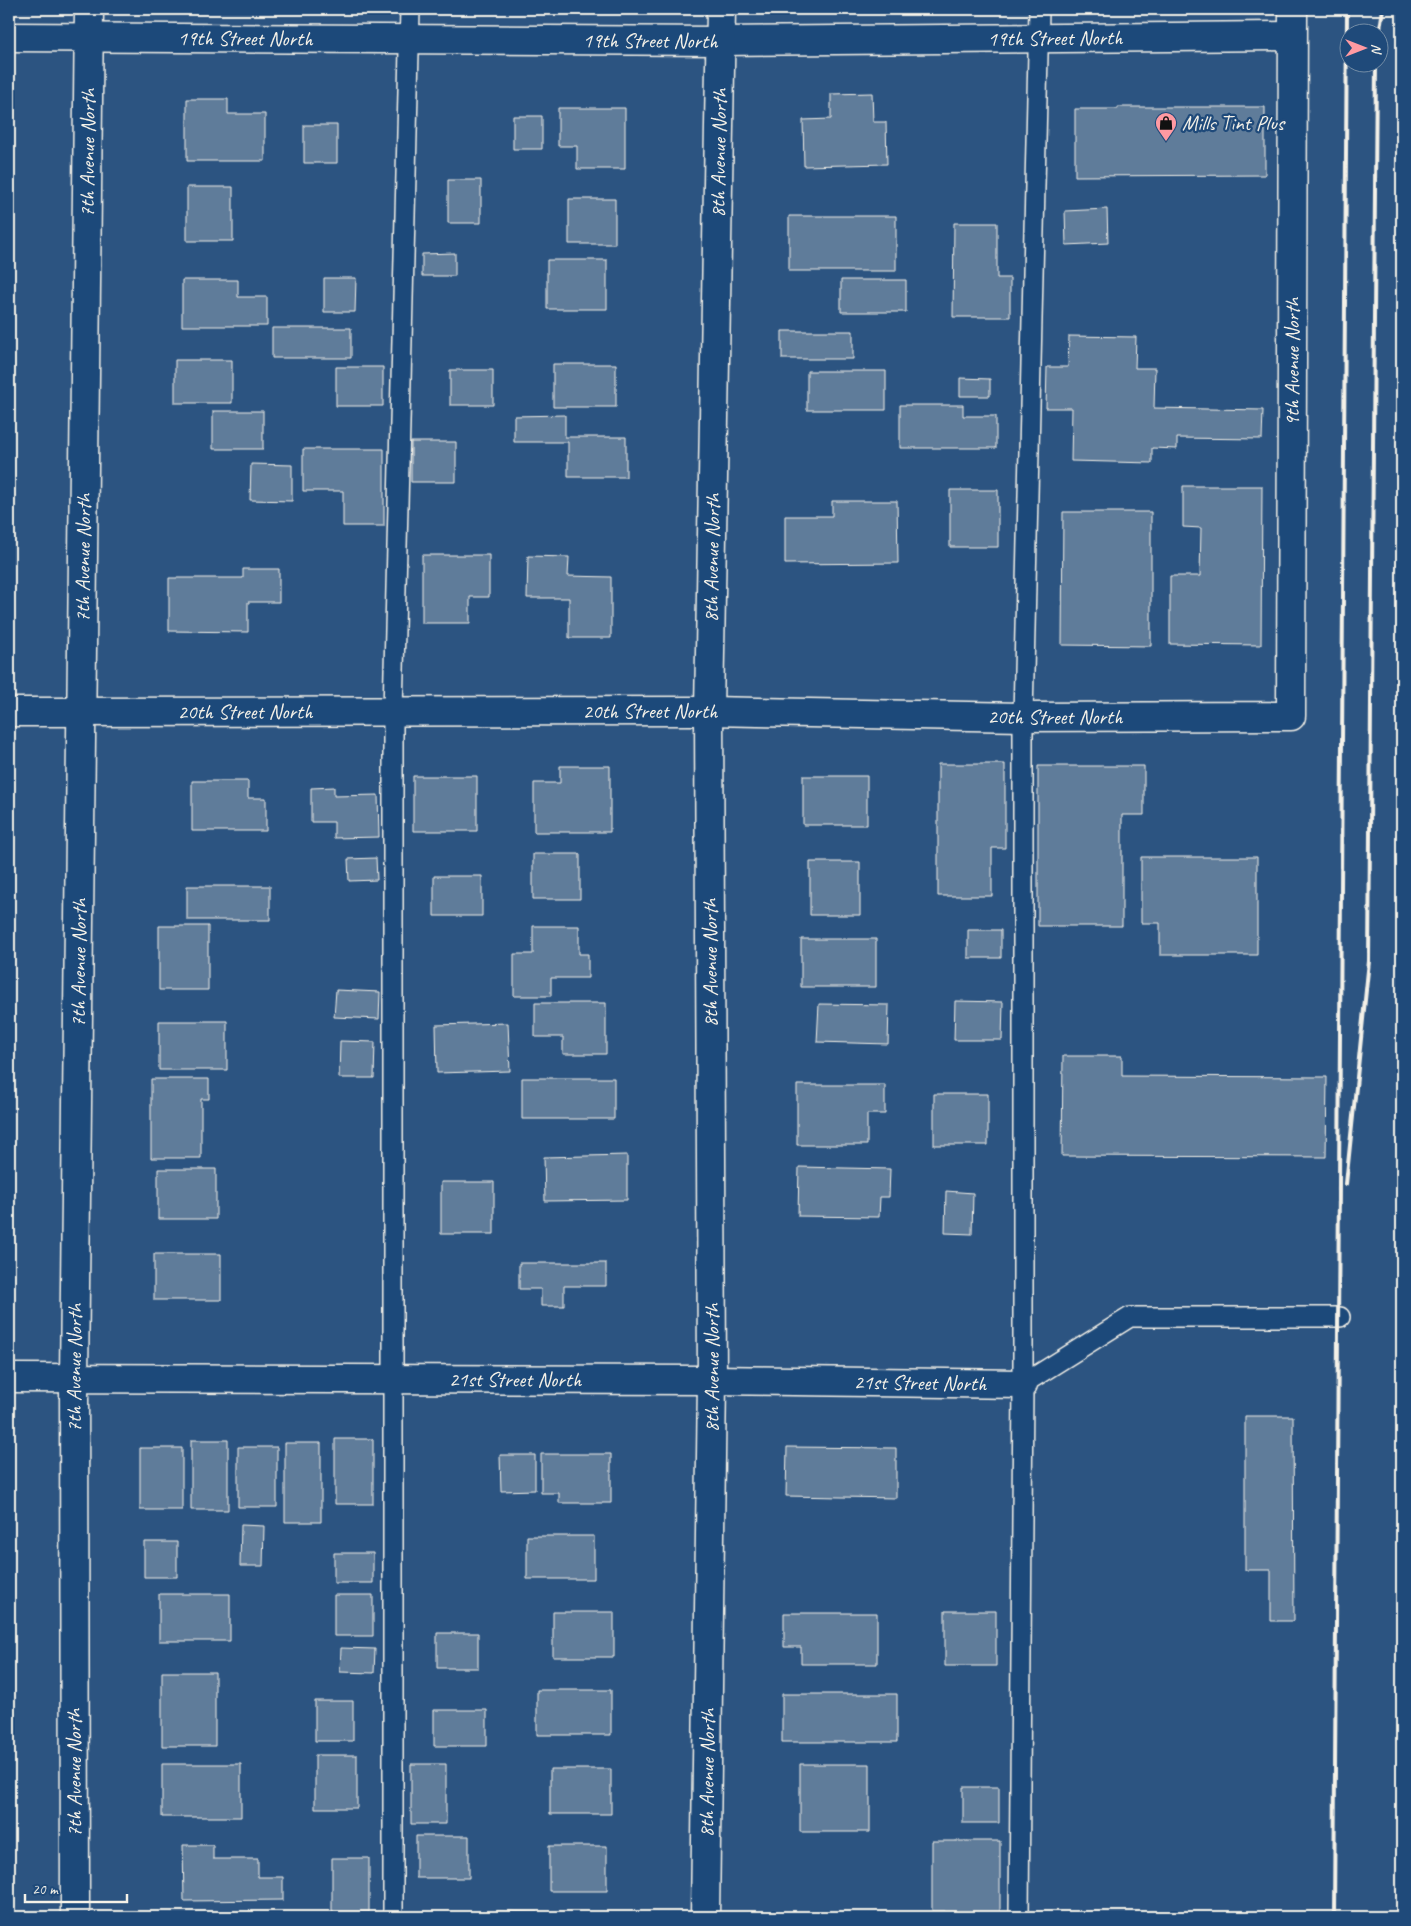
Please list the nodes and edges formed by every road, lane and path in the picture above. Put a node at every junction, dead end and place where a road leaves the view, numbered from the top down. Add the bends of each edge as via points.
1 (89, 9) edge
2 (410, 9) edge
3 (721, 9) edge
4 (1039, 9) edge
5 (1293, 9) edge
6 (9, 36) edge
7 (1292, 36) junction
8 (89, 37) junction
9 (1039, 37) junction
10 (410, 39) junction
11 (721, 41) junction
12 (709, 711) junction
13 (9, 712) edge
14 (80, 712) junction
15 (393, 712) junction
16 (1291, 716) joint
17 (1024, 717) junction
18 (1340, 1317) dead end
19 (9, 1378) edge
20 (74, 1378) junction
21 (393, 1379) junction
22 (712, 1380) junction
23 (1023, 1384) junction
24 (74, 1917) edge
25 (393, 1917) edge
26 (706, 1917) edge
27 (1019, 1917) edge

1 - 8 street, 7th Avenue North
2 - 10 lane
3 - 11 street, 8th Avenue North
4 - 9 lane
5 - 7 street, 9th Avenue North
6 - 8 street, 19th Street North
7 - 9 street, 19th Street North
7 - 16 street, 9th Avenue North
8 - 10 street, 19th Street North
8 - 14 street, 7th Avenue North
9 - 11 street, 19th Street North
9 - 17 lane
10 - 11 street, 19th Street North
10 - 15 lane
11 - 12 street, 8th Avenue North
12 - 15 street, 20th Street North
12 - 17 street, 20th Street North
12 - 22 street, 8th Avenue North
13 - 14 street, 20th Street North
14 - 15 street, 20th Street North
14 - 20 street, 7th Avenue North
15 - 21 lane
16 - 17 street, 20th Street North
17 - 23 lane
18 - 23 lane via 1130,1317
19 - 20 street, 21st Street North
20 - 21 street, 21st Street North
20 - 24 street, 7th Avenue North
21 - 22 street, 21st Street North
21 - 25 lane
22 - 23 street, 21st Street North
22 - 26 street, 8th Avenue North
23 - 27 lane

